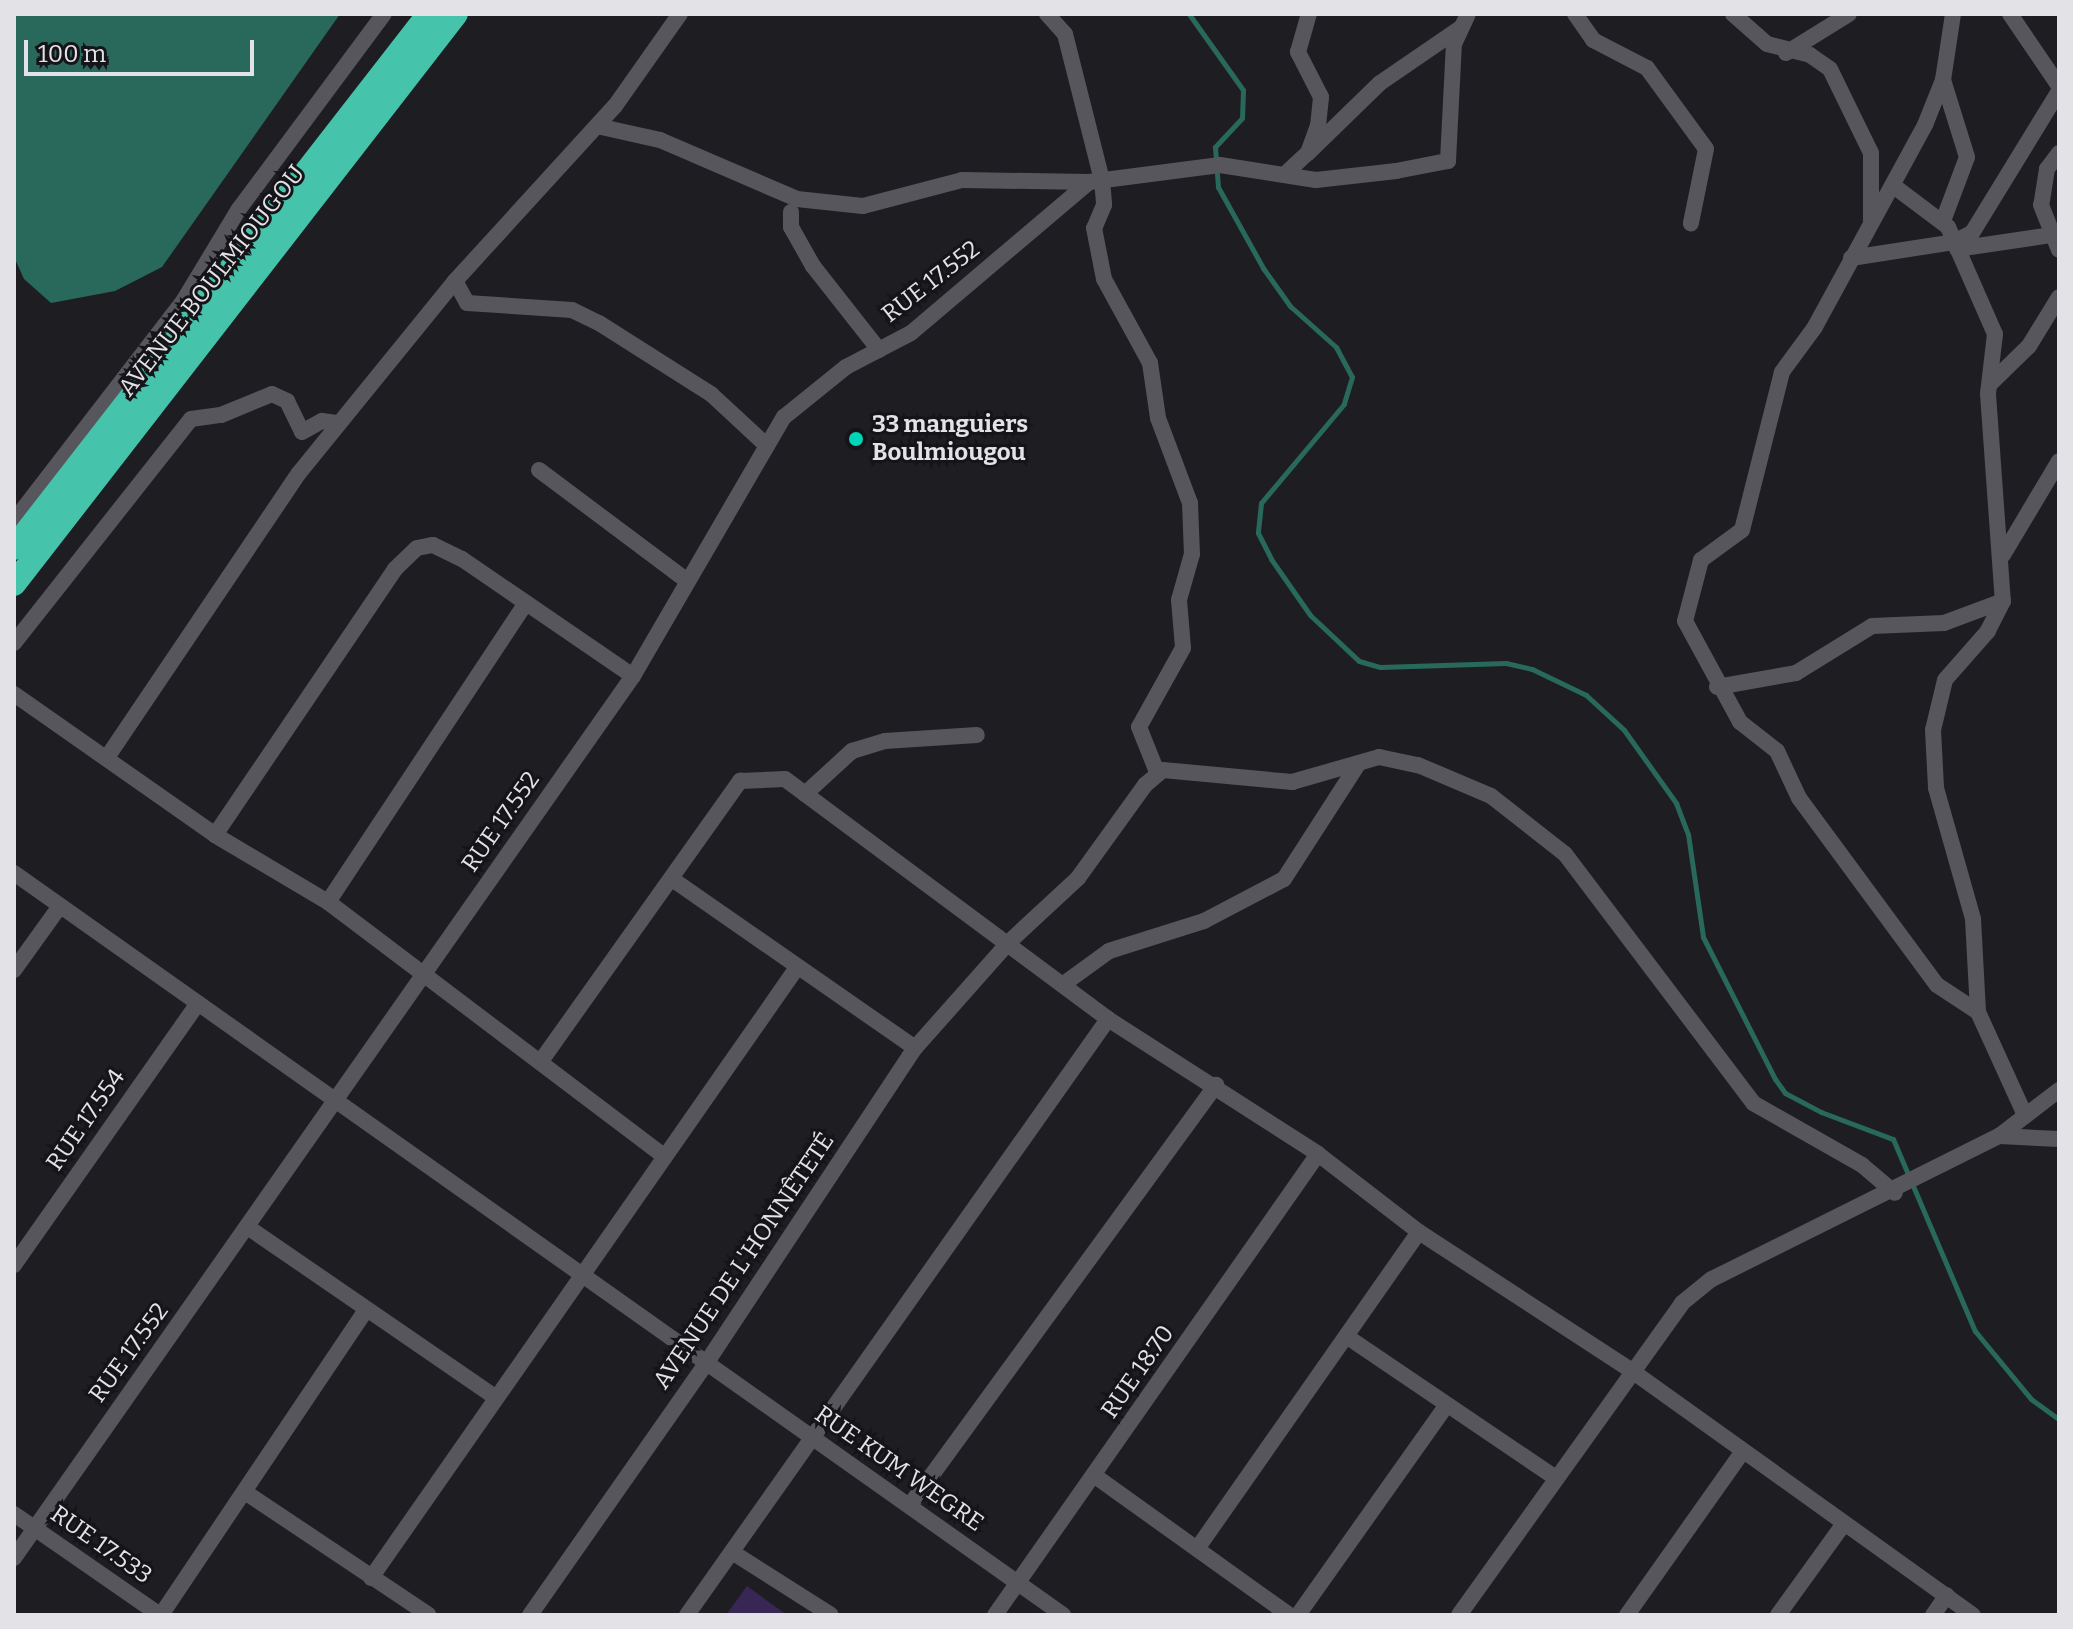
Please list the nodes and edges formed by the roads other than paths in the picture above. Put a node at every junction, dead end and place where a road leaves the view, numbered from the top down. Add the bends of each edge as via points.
1 (384, 14) edge
2 (429, 14) edge
3 (456, 14) edge
4 (680, 14) edge
5 (1047, 14) edge
6 (1309, 14) edge
7 (1468, 14) edge
8 (1575, 14) edge
9 (1733, 14) edge
10 (1849, 14) edge
11 (1953, 14) edge
12 (2010, 14) edge
13 (1459, 29) junction
14 (1786, 53) junction
15 (1943, 80) junction
16 (2059, 88) edge
17 (597, 126) junction
18 (1308, 153) junction
19 (2059, 153) edge
20 (1284, 175) junction
21 (1096, 181) junction
22 (1895, 187) junction
23 (794, 205) junction
24 (1943, 221) junction
25 (1691, 223) dead end
26 (1870, 226) junction
27 (2057, 240) edge
28 (1956, 246) junction
29 (1851, 258) junction
30 (455, 281) junction
31 (2059, 297) edge
32 (879, 350) junction
33 (1990, 384) junction
34 (339, 423) junction
35 (767, 446) junction
36 (2059, 461) edge
37 (539, 470) dead end
38 (14, 521) edge
39 (14, 548) edge
40 (2003, 555) junction
41 (686, 580) junction
42 (14, 584) edge
43 (2003, 601) junction
44 (525, 604) junction
45 (14, 643) edge
46 (633, 676) junction
47 (1717, 687) junction
48 (14, 694) edge
49 (977, 735) dead end
50 (108, 756) junction
51 (1363, 759) junction
52 (1157, 772) junction
53 (805, 794) junction
54 (215, 835) junction
55 (14, 873) edge
56 (672, 879) junction
57 (328, 902) junction
58 (60, 906) junction
59 (1009, 942) junction
60 (796, 969) junction
61 (14, 970) edge
62 (422, 978) junction
63 (1065, 983) junction
64 (198, 1003) junction
65 (1978, 1012) junction
66 (1108, 1019) junction
67 (915, 1048) junction
68 (541, 1061) junction
69 (2059, 1074) edge
70 (1216, 1085) junction
71 (2059, 1090) edge
72 (337, 1101) junction
73 (2039, 1104) junction
74 (2025, 1115) junction
75 (1999, 1136) junction
76 (2059, 1139) edge
77 (1318, 1154) junction
78 (663, 1155) junction
79 (1895, 1193) junction
80 (249, 1228) junction
81 (1419, 1232) junction
82 (14, 1265) edge
83 (582, 1274) junction
84 (365, 1311) junction
85 (1349, 1338) junction
86 (707, 1362) junction
87 (1632, 1371) junction
88 (496, 1398) junction
89 (1446, 1406) junction
90 (814, 1438) junction
91 (1743, 1451) junction
92 (1095, 1476) junction
93 (1556, 1478) junction
94 (245, 1492) junction
95 (910, 1505) junction
96 (14, 1514) edge
97 (1843, 1525) junction
98 (33, 1528) junction
99 (1199, 1546) junction
100 (732, 1552) junction
101 (14, 1558) edge
102 (371, 1578) junction
103 (1016, 1582) junction
104 (1947, 1595) junction
105 (160, 1615) edge
106 (429, 1615) edge
107 (530, 1615) edge
108 (687, 1615) edge
109 (831, 1615) edge
110 (995, 1615) edge
111 (1063, 1615) edge
112 (1289, 1615) edge
113 (1298, 1615) edge
114 (1459, 1615) edge
115 (1627, 1615) edge
116 (1778, 1615) edge
117 (1933, 1615) edge
118 (1973, 1615) edge

1 - 38 street via 239,209 184,300
2 - 39 highway, AVENUE BOULMIOUGOU
3 - 42 highway, AVENUE BOULMIOUGOU
4 - 17 street
5 - 21 street via 1065,34
6 - 18 street via 1298,52 1321,97
7 - 13 street
8 - 25 street via 1593,40 1647,68 1706,149
9 - 14 street
10 - 14 street
11 - 15 street
12 - 16 street
13 - 18 street via 1380,83
13 - 20 street via 1448,161 1316,180
14 - 26 street via 1820,60 1840,84 1871,153
15 - 22 street
15 - 24 street via 1967,157
16 - 28 street via 1979,225
17 - 23 street via 660,140 779,192
17 - 30 street
18 - 20 street
19 - 27 street via 2047,169 2041,198
20 - 21 street via 1220,165
21 - 23 street via 962,180 863,206
21 - 32 street, RUE 17.552 via 911,333
21 - 52 street via 1104,205 1094,228 1104,279 1150,363 1158,418 1192,518 1192,554 1179,600 1183,648 1139,727
22 - 24 street
22 - 26 street
23 - 32 street via 791,227 813,266
24 - 28 street
26 - 29 street
27 - 28 street
28 - 29 street
28 - 33 street via 1995,334
29 - 47 street via 1782,372 1742,530 1706,554 1697,569 1685,621
30 - 34 street
30 - 35 street via 467,303 572,310 599,323 711,394
31 - 33 street via 2029,346
32 - 35 street, RUE 17.552 via 846,367 784,417
33 - 40 street
34 - 45 street via 322,421 302,432 287,401 272,394 221,415 191,419
34 - 50 street via 299,473
35 - 41 street, RUE 17.552
36 - 40 street
37 - 41 street
40 - 43 street
41 - 46 street, RUE 17.552
43 - 47 street via 1944,623 1872,626 1796,673
43 - 65 street via 1988,631 1945,680 1933,730 1936,788 1973,919
44 - 46 street
44 - 54 street via 433,545 405,556
44 - 57 street
46 - 62 street, RUE 17.552
47 - 65 street via 1740,722 1777,751 1799,798 1937,985
48 - 50 street
49 - 53 street via 885,741 852,751
50 - 54 street
51 - 52 street via 1292,782
51 - 63 street via 1330,799 1284,879 1204,921 1109,951
51 - 79 street via 1418,765 1482,791 1554,843 1753,1103 1862,1165
52 - 59 street, AVENUE DE L'HONNÊTETÉ via 1078,878
53 - 56 street via 772,775 740,781
53 - 59 street
54 - 57 street
55 - 58 street, RUE KUM WEGRE
56 - 60 street
56 - 68 street
57 - 62 street
58 - 61 street
58 - 64 street, RUE KUM WEGRE
59 - 63 street
59 - 67 street, AVENUE DE L'HONNÊTETÉ
60 - 67 street
60 - 78 street
62 - 68 street
62 - 72 street, RUE 17.552
63 - 66 street
64 - 72 street, RUE KUM WEGRE
64 - 82 street, RUE 17.554
65 - 74 street
66 - 70 street
66 - 90 street
67 - 86 street, AVENUE DE L'HONNÊTETÉ
68 - 78 street
69 - 73 street
70 - 77 street
70 - 95 street
71 - 73 street
72 - 80 street, RUE 17.552
72 - 83 street, RUE KUM WEGRE
73 - 74 street
74 - 75 street
75 - 76 street
75 - 79 street
77 - 81 street
77 - 92 street, RUE 18.70
78 - 83 street
79 - 87 street via 1712,1279 1682,1303
80 - 84 street
80 - 98 street, RUE 17.552
81 - 85 street
81 - 87 street
83 - 86 street, RUE KUM WEGRE
83 - 88 street
84 - 88 street
84 - 94 street
85 - 89 street
85 - 99 street
86 - 90 street, RUE KUM WEGRE
86 - 107 street, AVENUE DE L'HONNÊTETÉ
87 - 91 street
87 - 93 street
88 - 102 street
89 - 93 street
89 - 113 street
90 - 95 street, RUE KUM WEGRE
90 - 100 street
91 - 97 street
91 - 115 street
92 - 99 street
92 - 103 street, RUE 18.70
93 - 114 street
94 - 102 street
94 - 105 street
95 - 103 street, RUE KUM WEGRE
96 - 98 street, RUE 17.533
97 - 104 street
97 - 116 street
98 - 101 street, RUE 17.552
98 - 105 street, RUE 17.533
99 - 112 street
100 - 108 street
100 - 109 street
102 - 106 street
103 - 110 street, RUE 18.70
103 - 111 street, RUE KUM WEGRE
104 - 117 street
104 - 118 street

